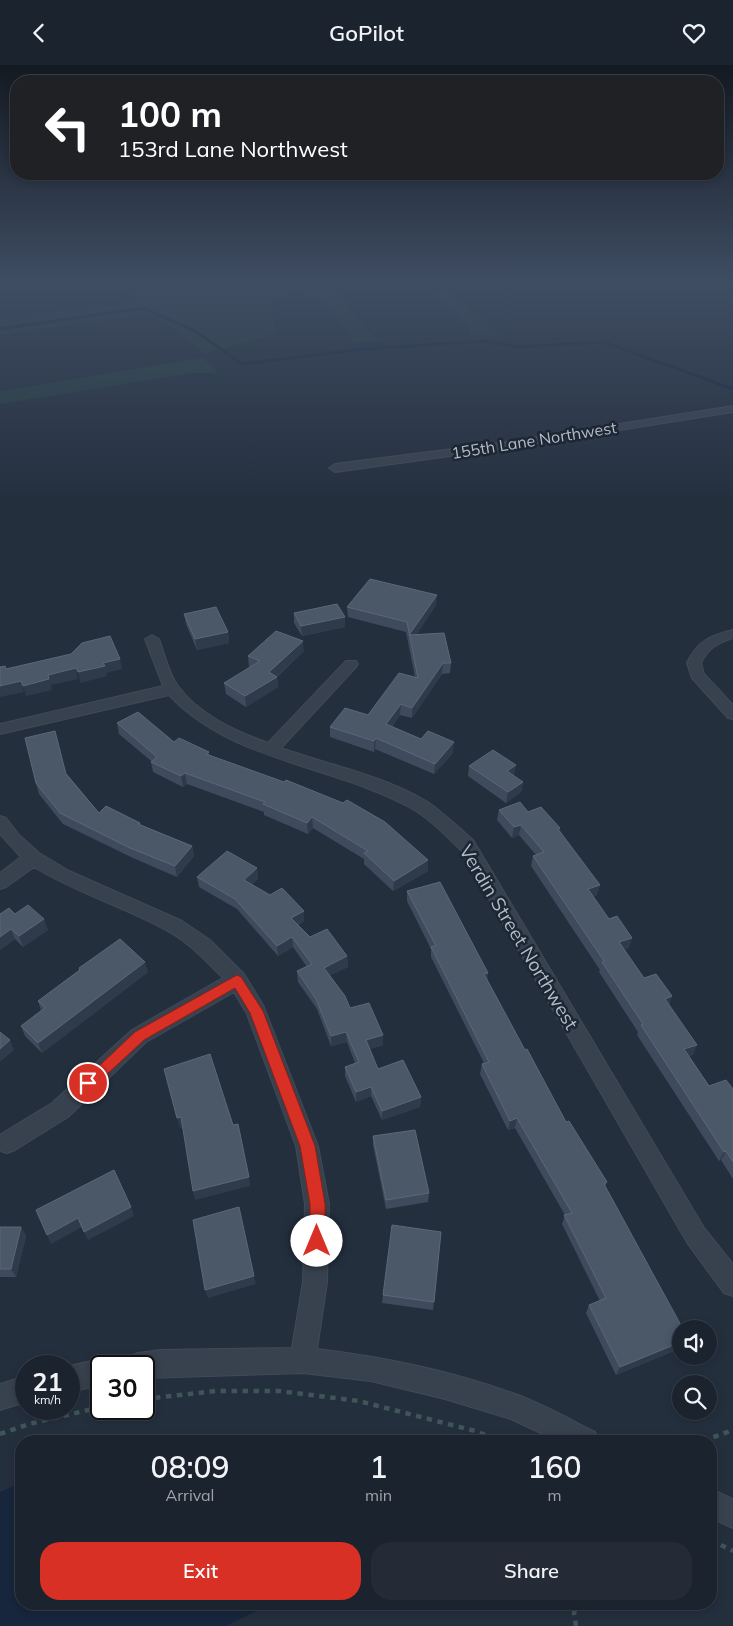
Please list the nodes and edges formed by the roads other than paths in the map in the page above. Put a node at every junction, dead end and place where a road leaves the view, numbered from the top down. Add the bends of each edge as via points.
1 (733, 409) edge
2 (335, 468) dead end
3 (733, 635) edge
4 (152, 639) dead end
5 (350, 664) dead end
6 (172, 689) junction
7 (733, 714) edge
8 (0, 729) edge
9 (271, 749) junction
10 (0, 822) edge
11 (33, 858) junction
12 (0, 882) edge
13 (237, 981) junction
14 (7, 1143) dead end
15 (733, 1284) edge
16 (303, 1360) junction
17 (155, 1364) edge
18 (15, 1392) edge
19 (0, 1397) edge
20 (573, 1435) edge
21 (717, 1506) edge
22 (733, 1514) edge

1 - 2 street, 155th Lane Northwest
3 - 7 street via 703,646 694,663 697,675
4 - 6 street, Verdin Street Northwest
5 - 9 street
6 - 8 street
6 - 9 street, Verdin Street Northwest via 204,718 226,731
9 - 15 street, Verdin Street Northwest via 350,776 417,804 442,821 467,845 696,1235
10 - 11 street
11 - 12 street
11 - 13 street via 175,926 203,945
13 - 14 street via 140,1036 60,1110
13 - 16 street via 256,1011 276,1058 307,1146 313,1173 317,1204 316,1274
16 - 17 street
16 - 20 street via 371,1368 445,1386 515,1407
18 - 19 street
21 - 22 street

